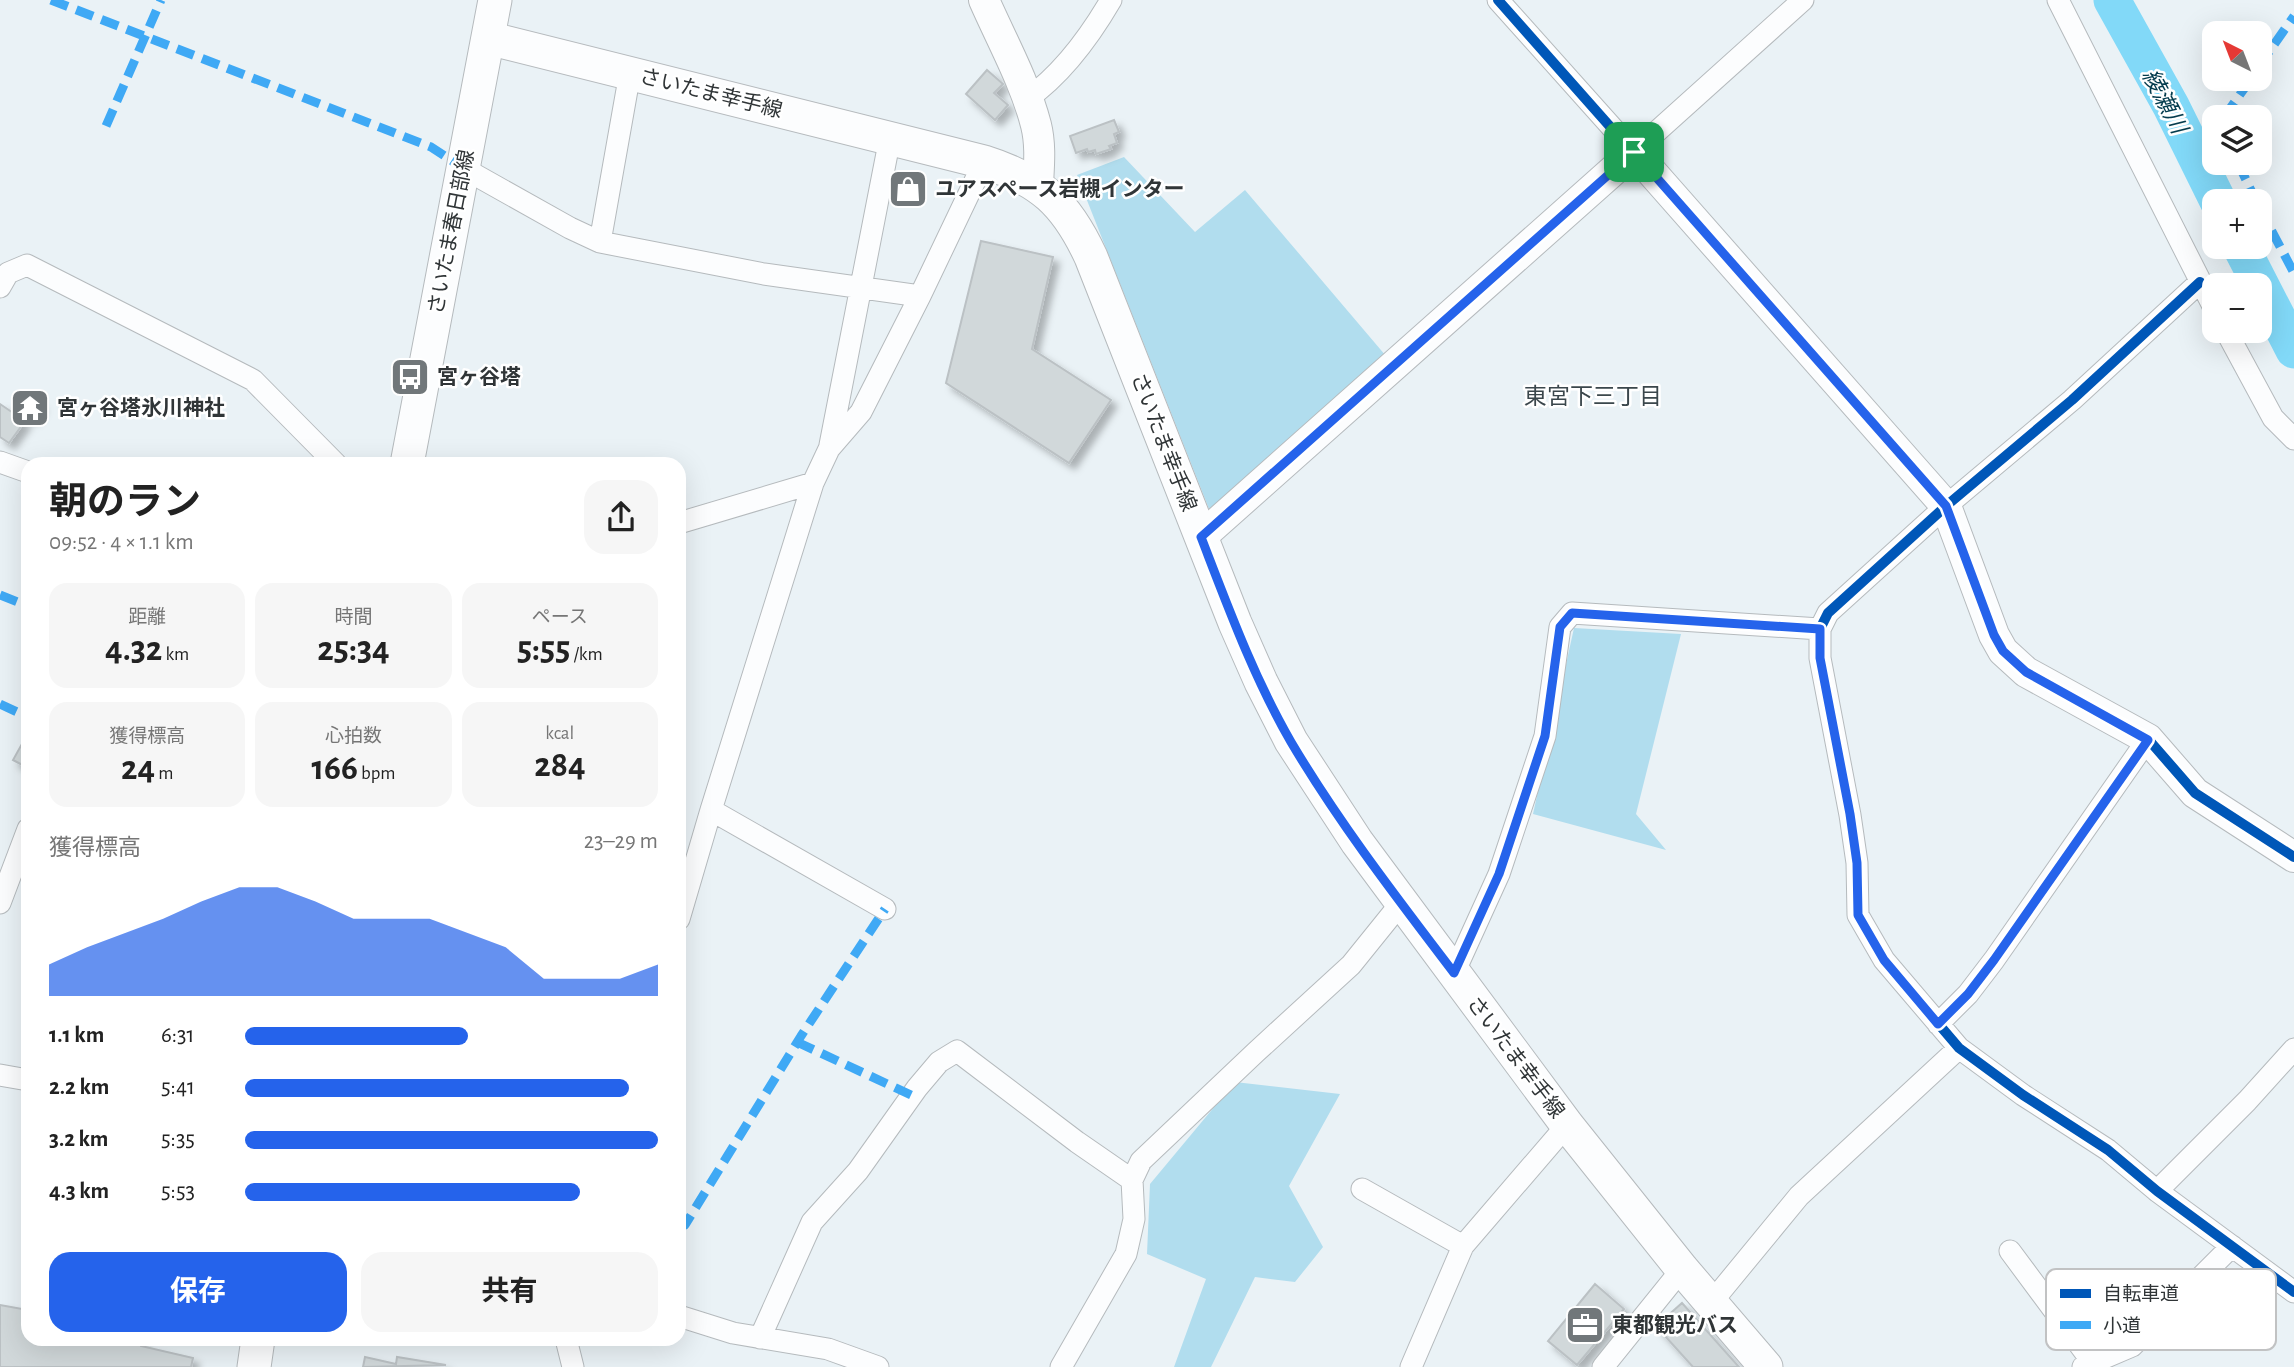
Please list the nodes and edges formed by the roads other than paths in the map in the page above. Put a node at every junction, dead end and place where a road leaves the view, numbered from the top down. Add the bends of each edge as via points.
1 (495, 0) edge
2 (984, 0) edge
3 (1111, 0) edge
4 (1498, 0) edge
5 (1803, 0) edge
6 (2058, 0) edge
7 (488, 37) junction
8 (630, 73) junction
9 (1027, 99) junction
10 (890, 138) junction
11 (1634, 152) junction
12 (984, 162) junction
13 (463, 168) junction
14 (1038, 185) junction
15 (600, 242) junction
16 (2200, 282) junction
17 (0, 286) edge
18 (862, 286) junction
19 (2202, 286) edge
20 (920, 296) junction
21 (2232, 343) edge
22 (2294, 439) edge
23 (829, 449) junction
24 (329, 457) edge
25 (408, 457) edge
26 (0, 462) edge
27 (21, 469) edge
28 (813, 483) junction
29 (1946, 506) junction
30 (686, 521) edge
31 (1201, 537) junction
32 (1820, 629) junction
33 (2148, 740) junction
34 (710, 810) junction
35 (21, 847) edge
36 (2294, 858) edge
37 (686, 894) edge
38 (0, 902) edge
39 (1401, 903) junction
40 (885, 909) dead end
41 (1454, 973) junction
42 (1938, 1024) junction
43 (1959, 1048) junction
44 (2294, 1049) edge
45 (0, 1075) edge
46 (21, 1079) edge
47 (1567, 1125) junction
48 (1132, 1180) junction
49 (1362, 1189) dead end
50 (2157, 1191) junction
51 (1463, 1246) junction
52 (2232, 1246) junction
53 (2010, 1251) dead end
54 (1682, 1269) junction
55 (2209, 1269) edge
56 (2263, 1269) edge
57 (2276, 1279) edge
58 (2294, 1292) edge
59 (1711, 1303) junction
60 (2046, 1304) edge
61 (686, 1318) edge
62 (760, 1338) junction
63 (257, 1346) edge
64 (568, 1346) edge
65 (2078, 1350) edge
66 (2123, 1350) edge
67 (2088, 1365) edge
68 (254, 1367) edge
69 (573, 1367) edge
70 (878, 1367) edge
71 (1061, 1367) edge
72 (1411, 1367) edge
73 (1603, 1367) edge
74 (1766, 1367) edge

1 - 7 main road, さいたま春日部線
2 - 9 street
3 - 9 street via 1076,50
4 - 11 street
5 - 11 street
6 - 16 street
7 - 8 main road, さいたま幸手線
7 - 13 main road, さいたま春日部線
8 - 10 main road, さいたま幸手線
8 - 15 street
9 - 14 street via 1038,137
10 - 12 main road, さいたま幸手線
10 - 18 street
11 - 29 street
11 - 31 street
12 - 14 main road, さいたま幸手線
12 - 20 street
13 - 15 street
13 - 25 main road, さいたま春日部線
14 - 31 main road, さいたま幸手線 via 1069,216 1091,257
15 - 18 street via 764,274
16 - 19 street
16 - 29 street via 2072,400
17 - 24 street via 8,273 27,265 254,380
18 - 20 street
18 - 23 street
20 - 23 street via 861,412
21 - 22 street via 2273,418
23 - 28 street
26 - 27 street
28 - 30 street
28 - 34 street
29 - 32 street via 1828,613
29 - 33 street via 2003,651 2026,672
31 - 39 main road, さいたま幸手線 via 1261,682 1291,741
32 - 41 street via 1572,613 1560,627 1545,736 1499,874
32 - 42 street via 1820,658 1854,839 1858,915 1884,960
33 - 36 street via 2195,793
33 - 42 street via 1994,960
34 - 37 street
34 - 40 street
35 - 38 street
39 - 41 main road, さいたま幸手線
39 - 48 street via 1351,965 1141,1161
41 - 47 main road, さいたま幸手線
42 - 43 street
43 - 50 street via 2108,1150
43 - 59 street via 1799,1196
44 - 50 street
45 - 46 street
47 - 51 street
47 - 54 main road, さいたま幸手線
48 - 62 street via 957,1051 939,1062 916,1088 858,1171 811,1222
48 - 71 street via 1134,1219 1126,1254
49 - 51 street
50 - 52 street
51 - 72 street
52 - 55 street
52 - 56 street
53 - 60 street
54 - 59 main road, さいたま幸手線
54 - 73 street
57 - 58 street
59 - 74 main road, さいたま幸手線
61 - 62 street
62 - 70 street via 828,1349
63 - 68 main road
64 - 69 street
65 - 67 street
66 - 67 street

